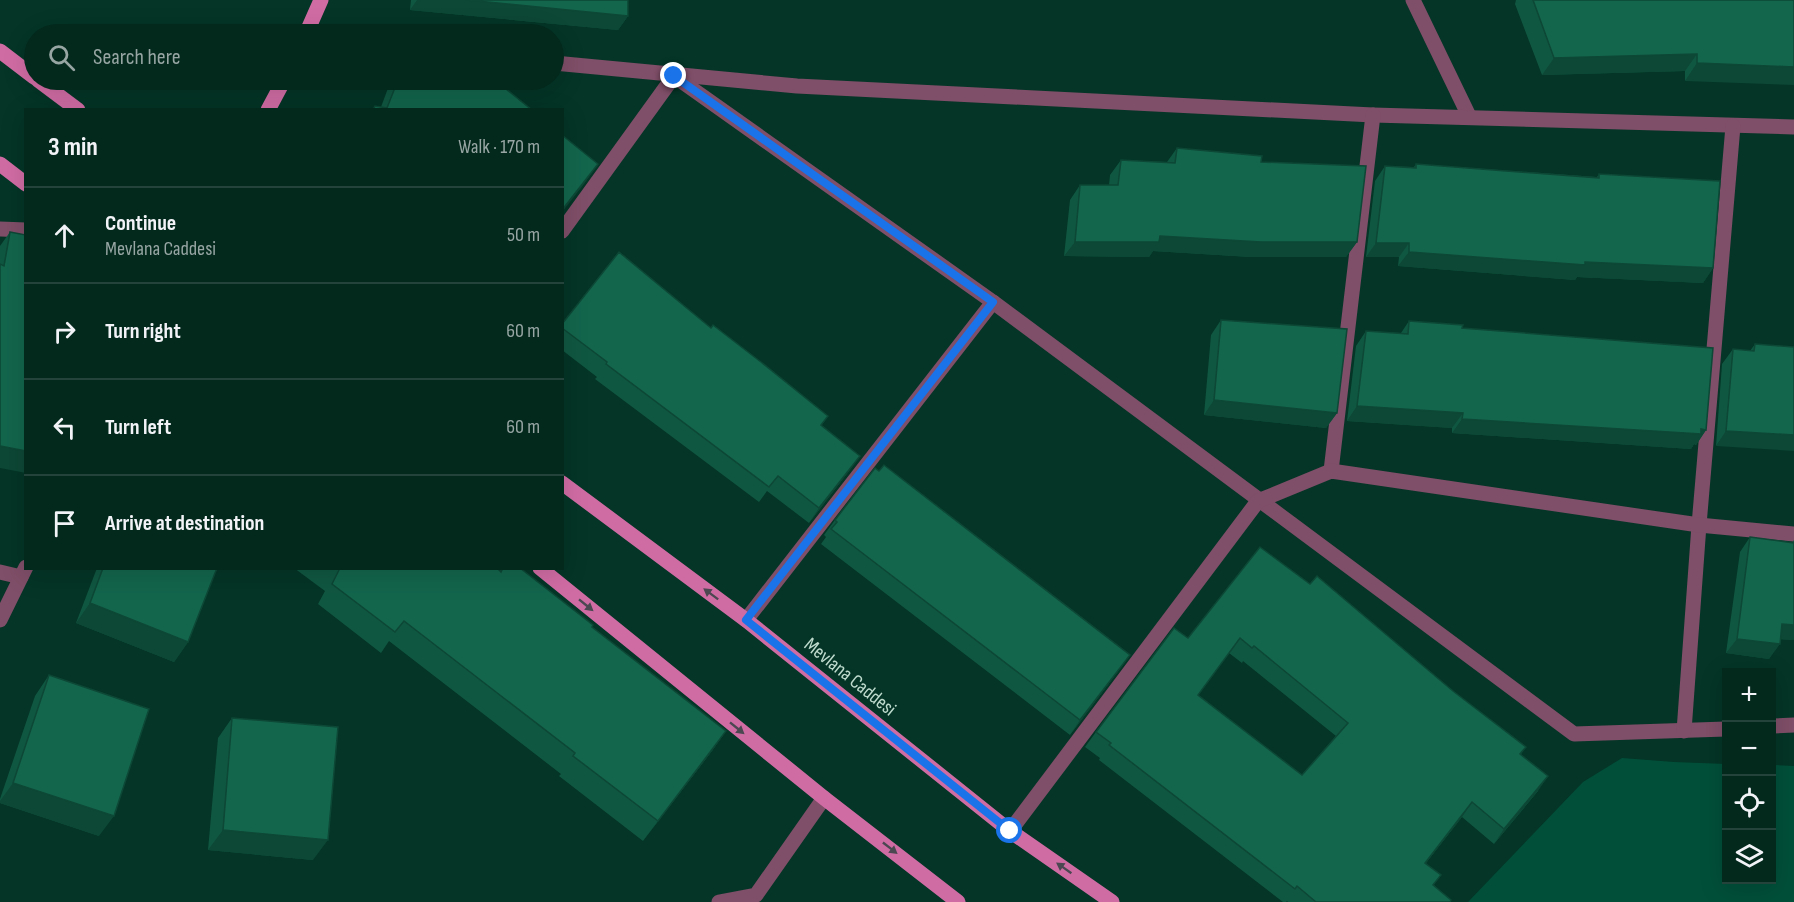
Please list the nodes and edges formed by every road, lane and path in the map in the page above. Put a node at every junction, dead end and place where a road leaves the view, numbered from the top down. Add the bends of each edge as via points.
1 (321, 0) edge
2 (1413, 0) edge
3 (310, 24) edge
4 (0, 51) edge
5 (564, 64) edge
6 (24, 69) edge
7 (674, 76) junction
8 (52, 90) edge
9 (279, 90) edge
10 (75, 108) edge
11 (269, 108) edge
12 (1373, 115) junction
13 (1469, 116) junction
14 (1733, 126) junction
15 (1794, 127) edge
16 (0, 164) edge
17 (24, 182) edge
18 (564, 228) edge
19 (0, 229) edge
20 (24, 230) edge
21 (993, 302) junction
22 (1331, 471) junction
23 (564, 484) edge
24 (1258, 501) junction
25 (1699, 525) junction
26 (1794, 534) edge
27 (542, 570) edge
28 (0, 572) edge
29 (23, 572) edge
30 (0, 620) edge
31 (746, 620) junction
32 (1794, 725) edge
33 (1776, 726) edge
34 (1722, 729) edge
35 (1684, 731) junction
36 (824, 798) junction
37 (1010, 831) junction
38 (756, 898) edge
39 (719, 902) edge
40 (958, 902) edge
41 (1112, 902) edge

1 - 3 main road
2 - 13 street
4 - 6 main road
5 - 7 street
7 - 12 street via 797,86
7 - 18 street
7 - 21 street
8 - 10 main road
9 - 11 main road
12 - 13 street
12 - 22 street
13 - 14 street
14 - 15 street
14 - 25 street
16 - 17 main road
19 - 20 street
21 - 24 street
21 - 31 street
22 - 24 street
22 - 25 street
31 -> 23 main road, Mevlana Caddesi
24 - 35 street via 1574,734
24 - 37 street
25 - 26 street
25 - 35 street
27 -> 36 main road
28 - 29 street
29 - 30 street
31 - 37 main road, Mevlana Caddesi
32 - 33 street
34 - 35 street
36 - 38 street
36 -> 40 main road
41 -> 37 main road, Mevlana Caddesi
38 - 39 street

